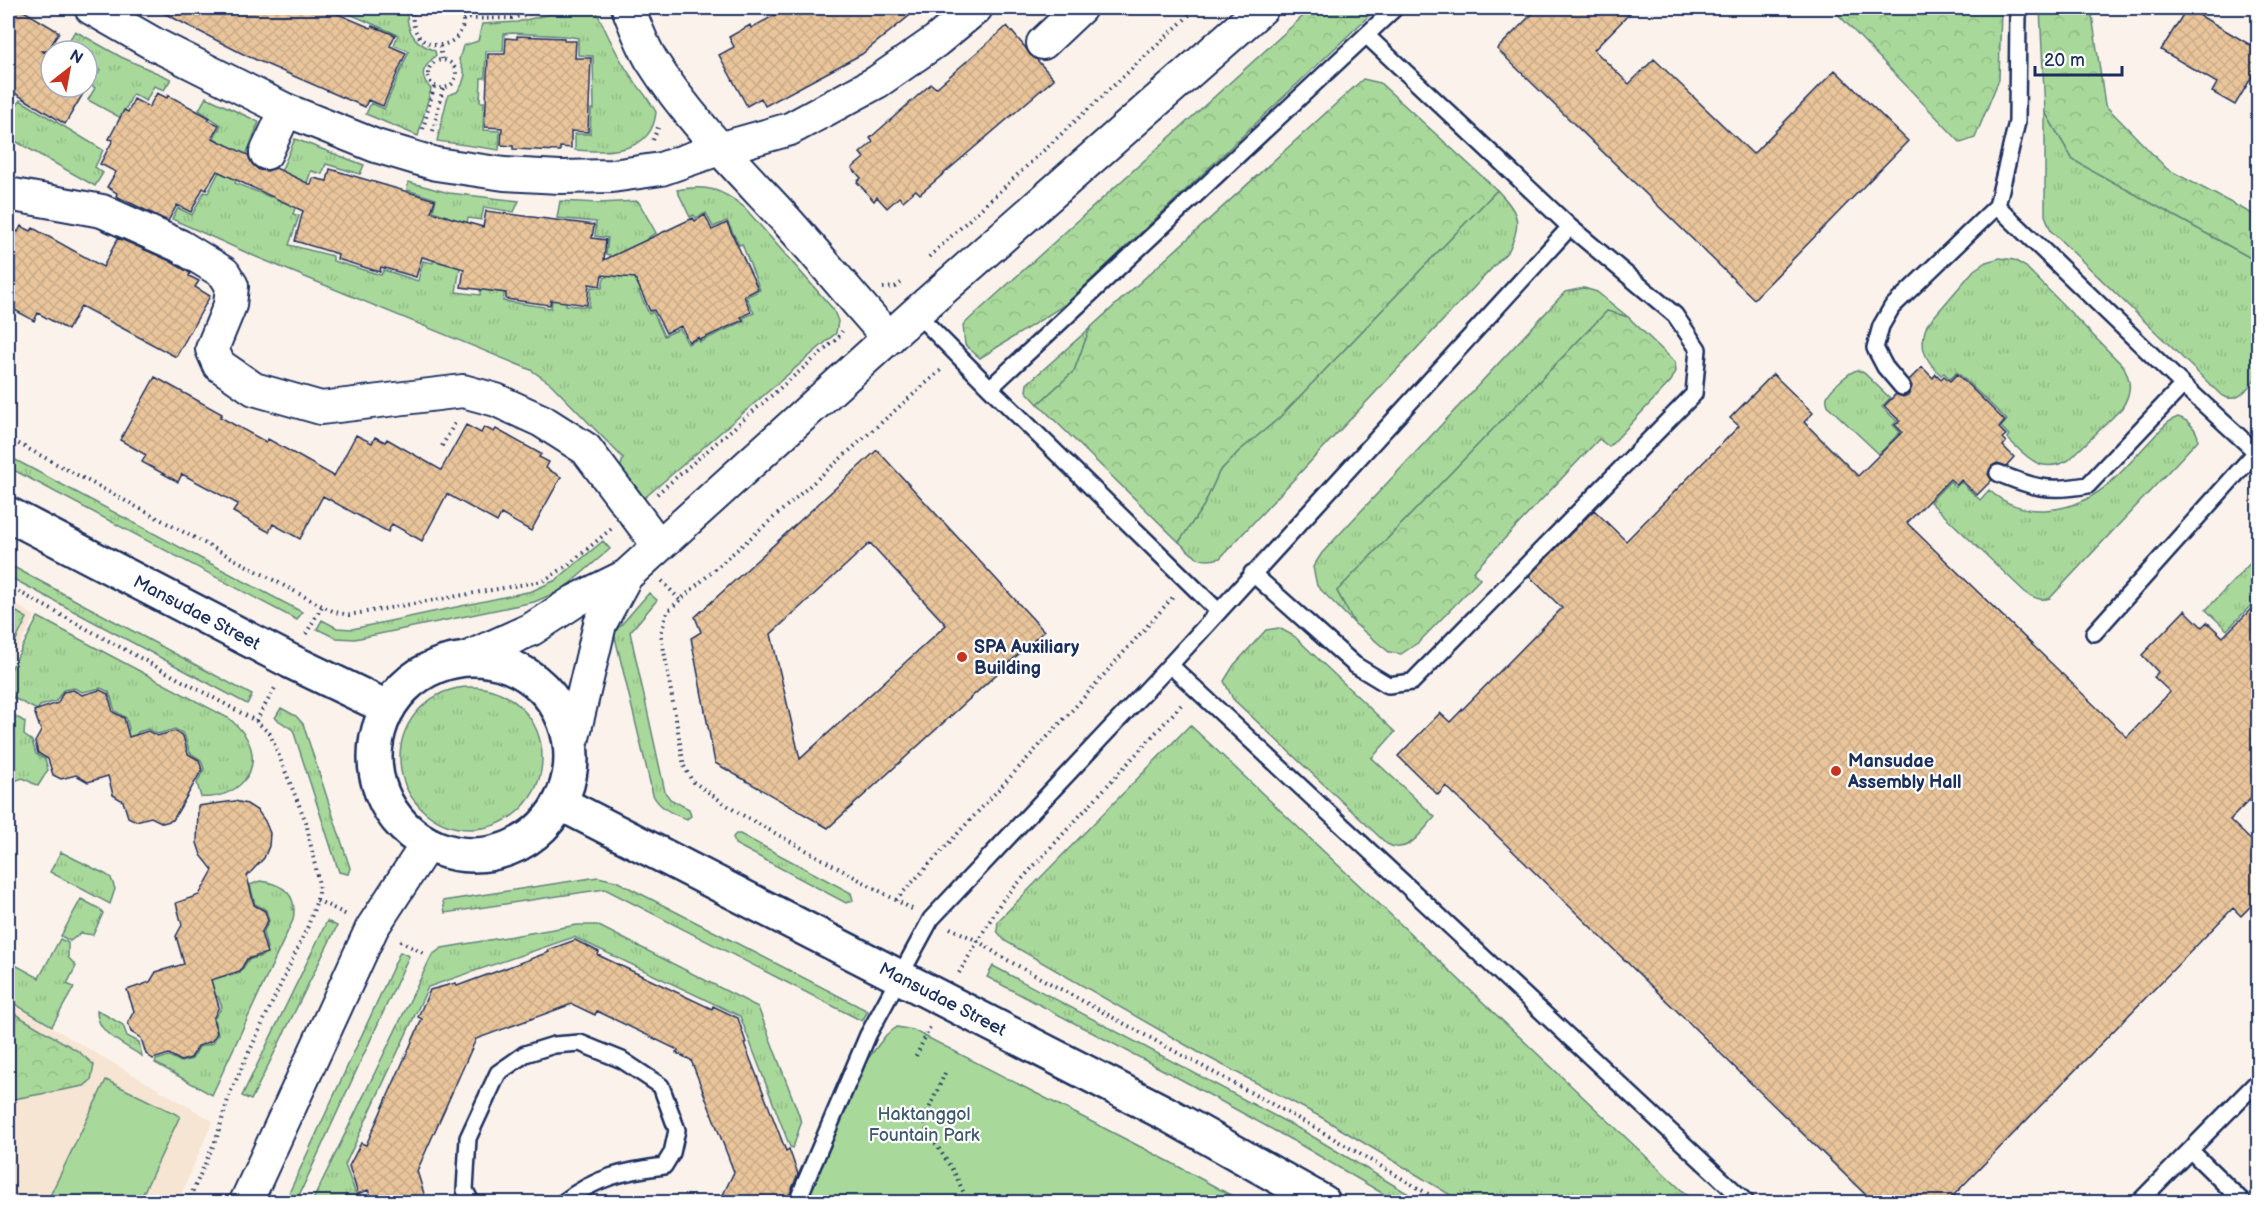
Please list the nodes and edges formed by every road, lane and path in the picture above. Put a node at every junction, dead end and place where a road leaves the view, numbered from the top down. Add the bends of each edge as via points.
1 (91, 8) edge
2 (413, 8) edge
3 (460, 8) edge
4 (550, 8) edge
5 (628, 8) edge
6 (976, 8) edge
7 (1080, 8) edge
8 (1197, 8) edge
9 (1262, 8) edge
10 (1395, 8) edge
11 (2018, 8) edge
12 (464, 19) junction
13 (1366, 35) junction
14 (1043, 43) dead end
15 (440, 46) junction
16 (442, 59) junction
17 (434, 87) junction
18 (444, 88) junction
19 (286, 110) junction
20 (661, 119) dead end
21 (423, 131) dead end
22 (432, 133) dead end
23 (652, 142) dead end
24 (719, 149) junction
25 (266, 153) dead end
26 (8, 194) edge
27 (1997, 206) junction
28 (1570, 227) junction
29 (921, 265) dead end
30 (903, 281) dead end
31 (877, 287) dead end
32 (916, 313) junction
33 (842, 325) dead end
34 (889, 338) junction
35 (958, 356) junction
36 (2183, 385) junction
37 (1902, 387) dead end
38 (990, 388) junction
39 (462, 415) dead end
40 (8, 438) edge
41 (442, 446) dead end
42 (2257, 451) edge
43 (1998, 473) dead end
44 (8, 513) edge
45 (633, 513) junction
46 (659, 546) junction
47 (1252, 573) junction
48 (626, 576) junction
49 (1188, 581) junction
50 (8, 586) edge
51 (1218, 611) junction
52 (2094, 633) dead end
53 (465, 659) junction
54 (1170, 665) junction
55 (1196, 689) junction
56 (388, 708) junction
57 (571, 746) junction
58 (560, 803) junction
59 (427, 844) junction
60 (896, 900) junction
61 (931, 920) junction
62 (978, 941) junction
63 (900, 976) junction
64 (945, 998) junction
65 (916, 1056) dead end
66 (945, 1073) dead end
67 (2259, 1081) edge
68 (2191, 1151) junction
69 (188, 1203) edge
70 (246, 1203) edge
71 (471, 1203) edge
72 (564, 1203) edge
73 (797, 1203) edge
74 (968, 1203) edge
75 (1323, 1203) edge
76 (1442, 1203) edge
77 (1746, 1203) edge
78 (2139, 1203) edge
79 (2243, 1203) edge

1 - 19 street
2 - 15 path via 415,31 429,44
3 - 12 path
4 - 12 path via 512,18
5 - 24 street via 651,60
6 - 24 street via 936,41 838,105 790,129
7 - 14 street
8 - 29 path
9 - 32 street
10 - 13 lane
11 - 27 lane via 2017,122
12 - 15 path via 457,37
13 - 28 lane
13 - 38 lane
15 - 16 path
16 - 17 path via 429,66 427,74
16 - 18 path via 455,67 457,74 454,82
17 - 18 path
17 - 21 path
18 - 22 path
19 - 24 street via 376,146 436,164 504,174 612,176 661,169
19 - 25 street
20 - 23 path
24 - 34 street
26 - 45 street via 102,211 180,246 224,273 232,286 230,305 212,349 219,364 254,389 321,408 463,392 496,400 542,421 586,449
27 - 36 lane
27 - 37 lane via 1892,307 1881,326 1875,348
28 - 47 lane
28 - 47 lane via 1675,315 1698,349 1694,394 1412,682 1388,685 1355,666
30 - 31 path via 895,287
32 - 34 street
32 - 35 lane
33 - 45 path via 837,339
34 - 46 street
35 - 38 lane
35 - 60 path via 667,612 661,634 684,766 692,781 737,812
36 - 42 lane
36 - 43 lane via 2088,485 2045,489
38 - 49 lane
39 - 41 path
40 - 45 path via 334,612 349,615 543,581
42 - 52 lane
44 - 56 main road, Mansudae Street
45 - 46 street
46 - 48 street
47 - 51 lane
48 - 53 street via 575,601 532,629
48 - 57 street via 600,624
49 - 51 lane
49 - 60 path
50 - 69 path via 256,721 270,734 306,822 319,885 317,900 230,1093 217,1137
51 - 54 lane
53 - 56 main road via 434,667 408,683
53 - 57 main road via 496,662 525,674 547,693 563,718
54 - 55 lane
54 - 61 lane
55 - 62 path via 1001,902
55 - 77 lane
56 - 59 main road via 378,732 378,784 389,808 406,829
57 - 58 main road via 569,776
58 - 59 main road via 545,824 525,841 502,851 477,855 451,853
58 - 63 main road, Mansudae Street
59 - 70 street via 372,927
60 - 61 path
61 - 62 path
61 - 63 lane
62 - 64 path
62 - 76 path via 1312,1126
63 - 64 main road, Mansudae Street
63 - 73 lane via 868,1035
64 - 65 path
64 - 75 main road, Mansudae Street via 1165,1113
66 - 74 path via 924,1125
67 - 68 lane
68 - 78 lane
68 - 79 lane
71 - 72 lane via 465,1190 468,1138 498,1073 525,1054 554,1045 580,1043 622,1060 661,1086 676,1130 672,1153 664,1166 624,1171 597,1180

